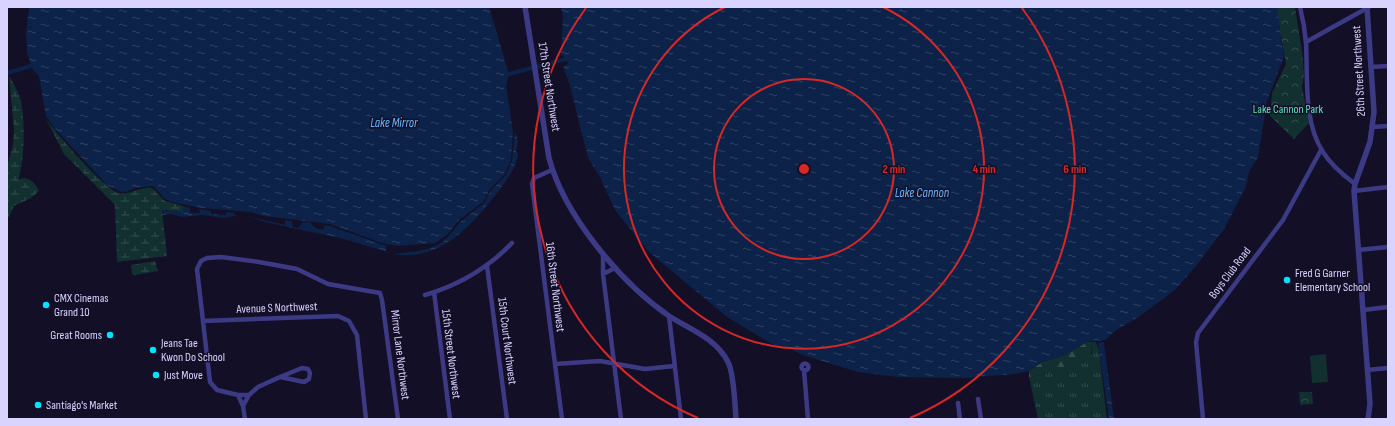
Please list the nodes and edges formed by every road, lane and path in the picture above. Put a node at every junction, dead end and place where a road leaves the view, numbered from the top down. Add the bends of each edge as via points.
1 (525, 7) edge
2 (1300, 7) edge
3 (1367, 7) edge
4 (1306, 42) junction
5 (1388, 66) edge
6 (1371, 67) junction
7 (1388, 126) edge
8 (1372, 127) junction
9 (1322, 150) junction
10 (552, 170) junction
11 (1354, 187) junction
12 (1388, 187) edge
13 (512, 243) dead end
14 (1388, 247) edge
15 (1358, 250) junction
16 (603, 254) junction
17 (486, 266) junction
18 (615, 268) junction
19 (603, 274) junction
20 (434, 292) junction
21 (425, 295) dead end
22 (1388, 307) edge
23 (1363, 310) junction
24 (669, 316) junction
25 (203, 321) junction
26 (614, 362) junction
27 (555, 364) junction
28 (674, 366) junction
29 (1388, 368) edge
30 (804, 370) dead end
31 (1367, 370) junction
32 (280, 376) junction
33 (238, 395) junction
34 (249, 395) junction
35 (978, 399) dead end
36 (958, 403) dead end
37 (243, 406) junction
38 (244, 419) edge
39 (366, 419) edge
40 (398, 419) edge
41 (450, 419) edge
42 (507, 419) edge
43 (562, 419) edge
44 (621, 419) edge
45 (681, 419) edge
46 (736, 419) edge
47 (808, 419) edge
48 (960, 419) edge
49 (981, 419) edge
50 (1203, 419) edge
51 (1368, 419) edge

1 - 10 street, 17th Street Northwest
2 - 4 street
3 - 4 street
3 - 6 street, 26th Street Northwest
4 - 9 street via 1310,114 1313,131
5 - 6 street
6 - 8 street, 26th Street Northwest via 1374,99
7 - 8 street
8 - 11 street, 26th Street Northwest via 1369,145
9 - 11 street
9 - 50 street, Boys Club Road via 1283,220 1198,333 1196,342
10 - 16 street, 17th Street Northwest via 572,210
10 - 27 street, 16th Street Northwest via 534,178 532,184
11 - 12 street
11 - 15 street, 26th Street Northwest
13 - 17 street
14 - 15 street
15 - 23 street, 26th Street Northwest
16 - 18 street, 17th Street Northwest
16 - 19 street
17 - 20 street via 466,279
17 - 42 street, 15th Court Northwest
18 - 19 street
18 - 24 street, 17th Street Northwest
19 - 26 street
20 - 21 street
20 - 41 street, 15th Street Northwest
22 - 23 street
23 - 31 street, 26th Street Northwest
24 - 28 street
24 - 46 street, 17th Street Northwest via 695,330 724,355 730,366
25 - 33 street via 210,382 217,390
25 - 39 street, Avenue S Northwest via 338,316 350,322 357,334
25 - 40 street, Mirror Lane Northwest via 197,269 201,261 210,257 239,258 297,270 328,284 380,293
26 - 27 street via 576,361
26 - 28 street via 644,369
26 - 44 street
27 - 43 street, 16th Street Northwest
28 - 45 street
29 - 31 street
30 - 47 street
31 - 51 street, 26th Street Northwest via 1370,404
32 - 32 street via 302,368 308,369 310,373 309,379 304,382
32 - 34 street via 258,387
33 - 34 street
33 - 37 street
34 - 37 street
35 - 49 street
36 - 48 street
37 - 38 street

